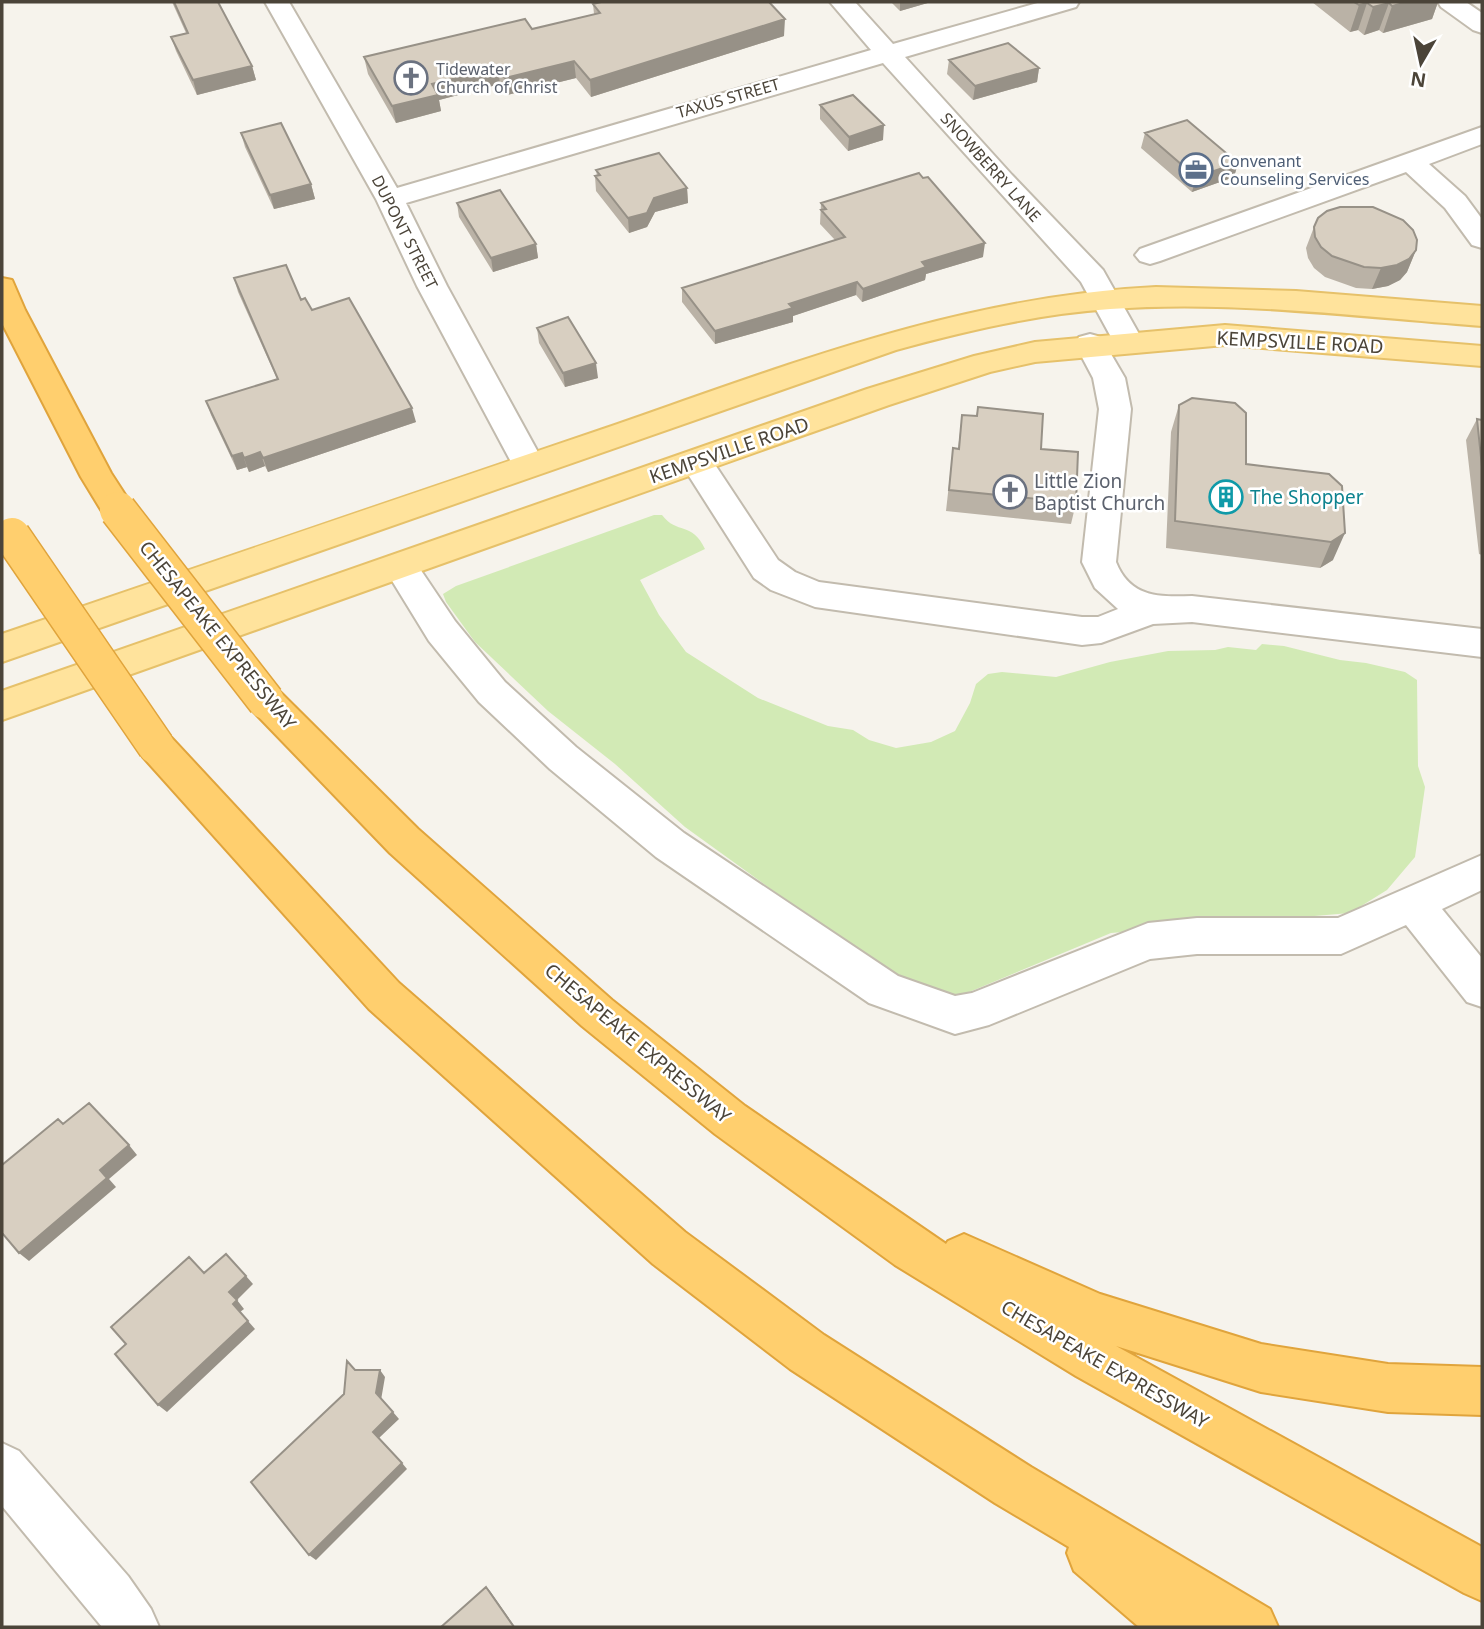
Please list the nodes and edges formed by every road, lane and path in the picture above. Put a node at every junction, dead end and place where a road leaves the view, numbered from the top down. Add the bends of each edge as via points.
1 (277, 2) edge
2 (842, 2) edge
3 (1068, 2) edge
4 (1450, 2) edge
5 (1482, 25) edge
6 (887, 52) junction
7 (1482, 135) edge
8 (1410, 161) junction
9 (390, 199) junction
10 (1482, 239) edge
11 (1150, 255) dead end
12 (2, 287) edge
13 (1108, 300) junction
14 (1482, 316) edge
15 (1128, 341) junction
16 (1090, 344) junction
17 (1482, 356) edge
18 (696, 462) junction
19 (529, 465) junction
20 (7, 526) edge
21 (400, 566) junction
22 (1150, 611) junction
23 (1482, 643) edge
24 (2, 648) edge
25 (2, 706) edge
26 (1482, 872) edge
27 (1413, 903) junction
28 (1482, 989) edge
29 (853, 1208) junction
30 (1482, 1391) edge
31 (2, 1468) edge
32 (1013, 1485) junction
33 (1482, 1575) edge
34 (133, 1627) edge
35 (1178, 1627) edge
36 (1252, 1627) edge

1 - 9 street, DUPONT STREET
2 - 6 street, SNOWBERRY LANE
3 - 6 street, TAXUS STREET
4 - 5 street
6 - 9 street, TAXUS STREET
6 - 13 street, SNOWBERRY LANE via 1093,277
7 - 8 street
8 - 10 street via 1455,202
8 - 11 street
9 - 19 street, DUPONT STREET
12 - 29 highway, CHESAPEAKE EXPRESSWAY, bridge via 91,466 118,510 266,701 404,841 597,1013 730,1120
13 - 14 main road, KEMPSVILLE ROAD via 1273,299
13 - 15 street, SNOWBERRY LANE
13 - 19 main road, KEMPSVILLE ROAD via 992,316 898,340
15 - 16 main road, KEMPSVILLE ROAD
15 - 17 main road, KEMPSVILLE ROAD via 1224,335
16 - 18 main road, KEMPSVILLE ROAD via 1035,352 930,379
16 - 22 street via 1109,378 1115,409 1099,562 1110,587
18 - 21 main road, KEMPSVILLE ROAD
18 - 22 street via 766,569 815,594 1082,631 1101,630
19 - 24 main road, KEMPSVILLE ROAD
20 - 32 highway, bridge via 156,746 384,996 669,1248 807,1352
21 - 25 main road, KEMPSVILLE ROAD
21 - 27 street via 442,631 492,692 563,758 670,845 884,990 935,1010 955,1015 974,1012 1148,941 1231,935 1341,936
22 - 23 street via 1213,610
26 - 27 street
27 - 28 street
29 - 30 highway via 1097,1316 1261,1368 1388,1388
29 - 33 highway, CHESAPEAKE EXPRESSWAY via 911,1249 1093,1359
31 - 34 street
32 - 35 highway
32 - 36 highway

